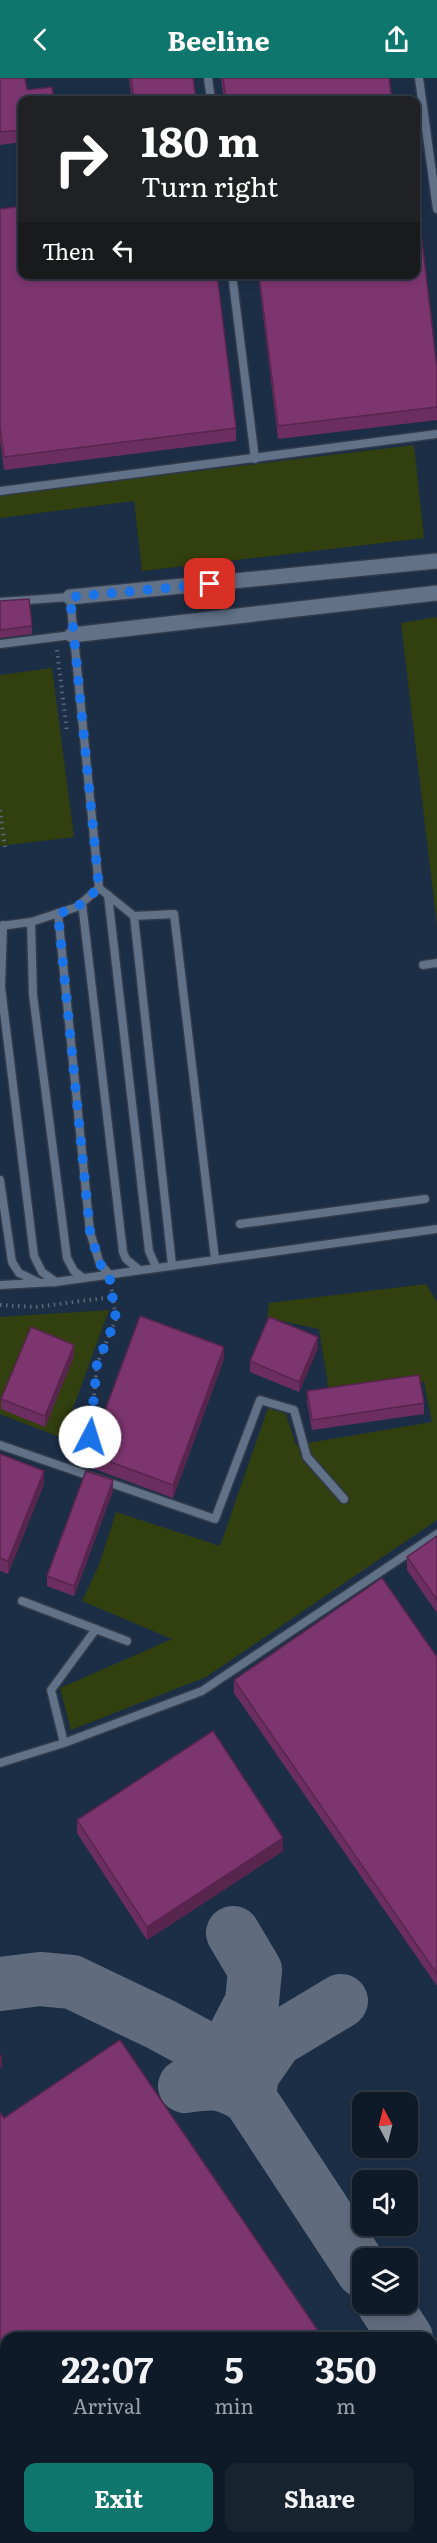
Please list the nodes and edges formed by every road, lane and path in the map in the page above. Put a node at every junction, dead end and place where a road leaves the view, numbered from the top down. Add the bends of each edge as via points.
1 (208, 78) edge
2 (419, 78) edge
3 (210, 96) edge
4 (437, 209) edge
5 (233, 279) edge
6 (437, 434) edge
7 (255, 459) junction
8 (0, 490) edge
9 (437, 561) edge
10 (437, 593) edge
11 (70, 597) junction
12 (0, 602) edge
13 (72, 635) junction
14 (0, 644) edge
15 (0, 810) edge
16 (5, 847) dead end
17 (99, 888) junction
18 (108, 895) junction
19 (82, 903) junction
20 (58, 914) junction
21 (134, 916) junction
22 (31, 922) junction
23 (1, 926) edge
24 (437, 963) edge
25 (423, 965) dead end
26 (0, 1180) edge
27 (424, 1198) dead end
28 (240, 1224) dead end
29 (437, 1229) edge
30 (215, 1259) junction
31 (172, 1265) junction
32 (156, 1267) junction
33 (138, 1269) junction
34 (109, 1274) junction
35 (83, 1278) junction
36 (56, 1282) junction
37 (39, 1283) junction
38 (1, 1284) edge
39 (113, 1297) junction
40 (0, 1305) edge
41 (0, 1444) edge
42 (76, 1471) junction
43 (344, 1499) dead end
44 (437, 1534) edge
45 (22, 1601) dead end
46 (96, 1629) junction
47 (127, 1641) dead end
48 (64, 1743) junction
49 (0, 1762) edge

1 - 3 lane
2 - 4 lane
5 - 7 lane
6 - 7 lane
7 - 8 lane
9 - 11 street
10 - 13 street
11 - 12 lane
11 - 13 lane
13 - 14 lane
13 - 17 lane
15 - 16 path
17 - 18 lane
17 - 19 lane
18 - 21 lane
18 - 32 lane via 149,1251
19 - 20 lane
19 - 33 lane via 123,1251
20 - 22 lane
20 - 34 lane via 90,1232 100,1264
21 - 30 lane via 174,914
21 - 31 lane
22 - 23 lane
22 - 35 lane via 33,995 67,1258
23 - 36 lane via 0,987 34,1256 42,1272
24 - 25 lane
26 - 37 lane via 12,1262 19,1273
27 - 28 lane
29 - 30 lane
30 - 31 lane
31 - 32 lane
32 - 33 lane
33 - 34 lane
34 - 35 lane
34 - 39 path
35 - 36 lane
36 - 37 lane
37 - 38 lane
39 - 40 path via 35,1307
39 - 42 path via 116,1319 97,1364 90,1437
41 - 42 lane
42 - 43 lane via 215,1519 260,1400 294,1410 307,1457
44 - 48 lane via 202,1691
45 - 46 lane
46 - 47 lane
46 - 48 lane via 51,1690
48 - 49 lane

